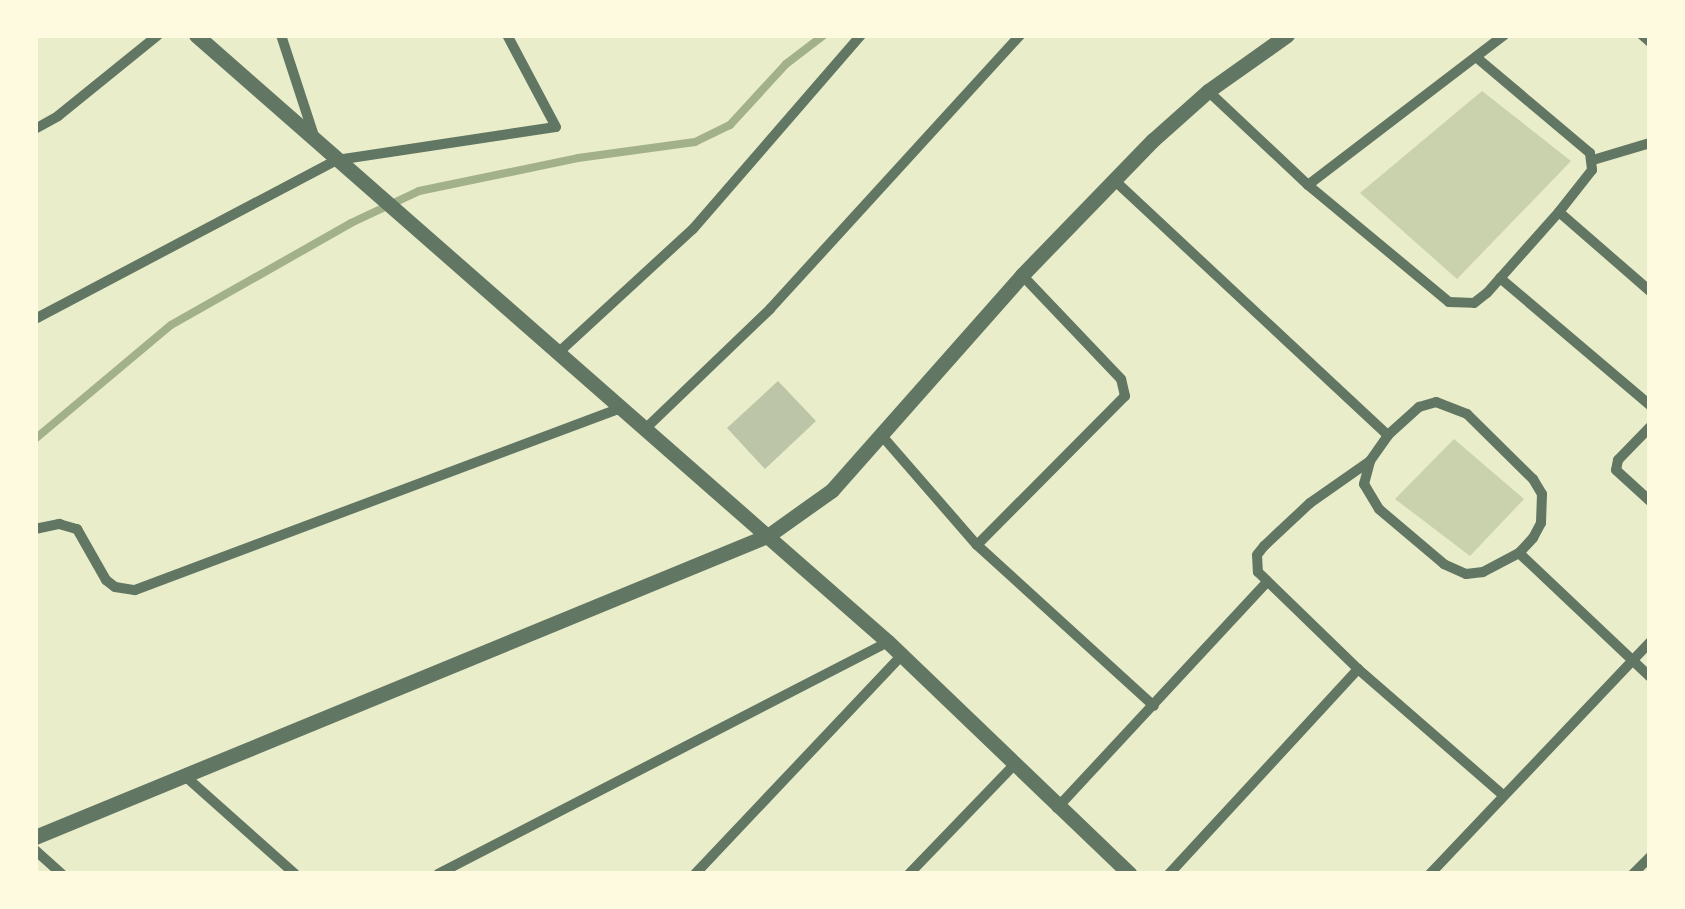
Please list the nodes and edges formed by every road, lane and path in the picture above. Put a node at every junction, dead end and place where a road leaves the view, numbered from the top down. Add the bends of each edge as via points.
1 (158, 35) edge
2 (196, 35) edge
3 (282, 35) edge
4 (507, 35) edge
5 (862, 35) edge
6 (1020, 35) edge
7 (1287, 35) edge
8 (1504, 35) edge
9 (1642, 35) edge
10 (1650, 42) edge
11 (1476, 57) junction
12 (1208, 91) junction
13 (35, 129) edge
14 (316, 141) junction
15 (1650, 142) edge
16 (336, 160) junction
17 (1593, 160) junction
18 (1113, 180) junction
19 (1308, 185) junction
20 (1559, 212) junction
21 (1022, 274) junction
22 (1500, 278) junction
23 (1650, 291) edge
24 (35, 319) edge
25 (558, 353) junction
26 (1650, 405) edge
27 (618, 409) junction
28 (1650, 427) edge
29 (644, 430) junction
30 (1388, 436) junction
31 (883, 437) junction
32 (1370, 461) junction
33 (1650, 501) edge
34 (35, 529) edge
35 (769, 535) junction
36 (977, 545) junction
37 (1519, 552) junction
38 (1267, 582) junction
39 (888, 642) junction
40 (1650, 642) edge
41 (902, 655) junction
42 (1633, 662) junction
43 (1358, 670) junction
44 (1650, 677) edge
45 (1154, 706) junction
46 (1013, 766) junction
47 (185, 776) junction
48 (1503, 795) junction
49 (1057, 808) junction
50 (35, 837) edge
51 (35, 850) edge
52 (1650, 856) edge
53 (443, 873) edge
54 (62, 874) edge
55 (295, 874) edge
56 (694, 874) edge
57 (909, 874) edge
58 (1130, 874) edge
59 (1169, 874) edge
60 (1430, 874) edge
61 (1634, 874) edge

1 - 13 street
2 - 14 street
3 - 14 street
4 - 16 street via 556,127
5 - 25 street via 693,229
6 - 29 street via 770,309
7 - 12 street
8 - 11 street
9 - 10 street
11 - 17 street
11 - 19 street
12 - 18 street
12 - 19 street
14 - 16 street
15 - 17 street
16 - 24 street
16 - 25 street
17 - 20 street
18 - 21 street
18 - 30 street
19 - 22 street via 1449,302 1474,303
20 - 22 street
20 - 23 street
21 - 31 street
21 - 36 street via 1121,379 1125,396
22 - 26 street
25 - 27 street
27 - 29 street
27 - 34 street via 135,590 106,580 77,529
28 - 33 street via 1616,470
29 - 35 street
30 - 32 street
30 - 37 street via 1419,406 1436,402 1467,414 1542,494 1541,523
31 - 35 street via 832,490
31 - 36 street
32 - 37 street via 1364,484 1378,509 1444,564 1466,574 1483,572
32 - 38 street via 1264,546 1256,566
35 - 39 street
35 - 47 street
36 - 45 street
37 - 42 street
38 - 43 street
38 - 45 street
39 - 41 street
39 - 53 street
40 - 42 street
41 - 46 street
41 - 56 street
42 - 44 street
42 - 48 street
43 - 48 street
43 - 59 street
45 - 49 street
46 - 49 street
46 - 57 street
47 - 50 street
47 - 55 street
48 - 60 street
49 - 58 street
51 - 54 street
52 - 61 street

